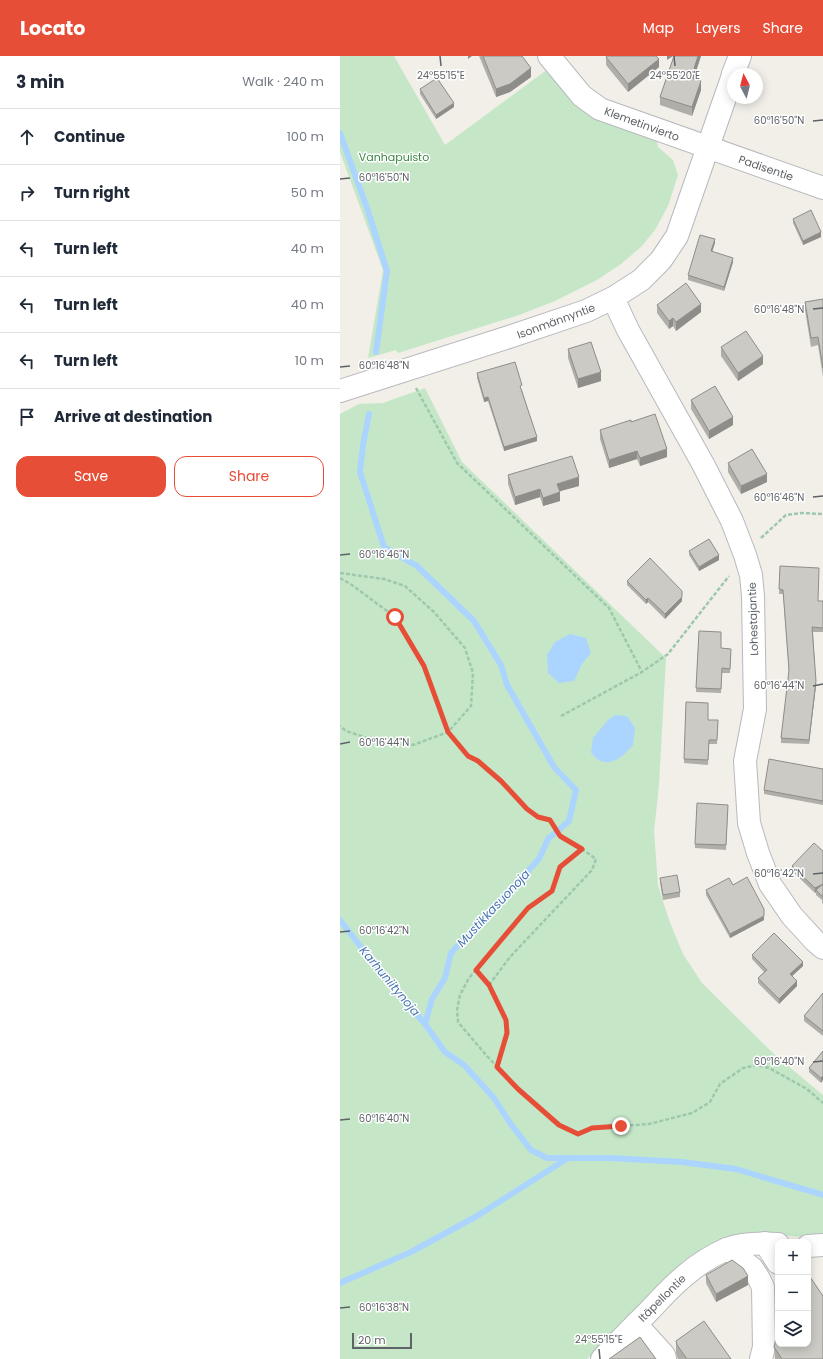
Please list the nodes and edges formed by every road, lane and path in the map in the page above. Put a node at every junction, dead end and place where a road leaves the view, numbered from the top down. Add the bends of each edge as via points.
1 (549, 56) edge
2 (740, 56) edge
3 (736, 68) edge
4 (727, 93) edge
5 (709, 147) junction
6 (823, 188) edge
7 (613, 298) junction
8 (414, 383) dead end
9 (340, 391) edge
10 (823, 514) edge
11 (748, 551) junction
12 (340, 573) edge
13 (340, 578) edge
14 (642, 672) junction
15 (561, 716) dead end
16 (340, 726) edge
17 (448, 732) junction
18 (582, 849) junction
19 (823, 948) edge
20 (476, 970) junction
21 (489, 985) junction
22 (497, 1067) junction
23 (823, 1103) edge
24 (771, 1243) edge
25 (727, 1249) junction
26 (775, 1254) edge
27 (636, 1324) junction
28 (602, 1359) edge
29 (665, 1359) edge
30 (761, 1359) edge

1 - 5 street, Klemetinvierto via 582,96 600,109
2 - 3 street, Isonmännyntie
4 - 5 street, Isonmännyntie
5 - 6 street, Padisentie
5 - 7 street, Isonmännyntie via 682,225 671,246 641,280
7 - 9 street, Isonmännyntie via 586,312
7 - 11 street, Lohestajantie
8 - 14 path via 457,463 609,608
10 - 11 path via 786,515
11 - 14 path via 668,654
11 - 19 street, Lohestajantie via 753,596 755,701 745,761 749,823 770,884 792,916
12 - 17 path via 384,579 405,586 434,612 465,648 473,673 471,706
13 - 17 path via 395,617 424,666
14 - 15 path
16 - 17 path via 346,731 376,742 413,745
17 - 18 path via 468,756 478,761 501,781 527,809 538,817 550,820 560,836
18 - 20 path via 560,867 552,891 528,908
18 - 21 path via 596,859 592,870 510,957
20 - 21 path
20 - 22 path via 460,995 458,1022
21 - 22 path via 506,1020 507,1033
22 - 23 path via 559,1125 578,1134 592,1128 649,1124 692,1113 710,1102 720,1084 743,1068 757,1065 770,1068 807,1090
24 - 25 street, Itäpellontie
24 - 26 street
25 - 27 street, Itäpellontie via 682,1277
25 - 30 street via 752,1268 763,1287 764,1347
27 - 28 street, Itäpellontie
27 - 29 street

